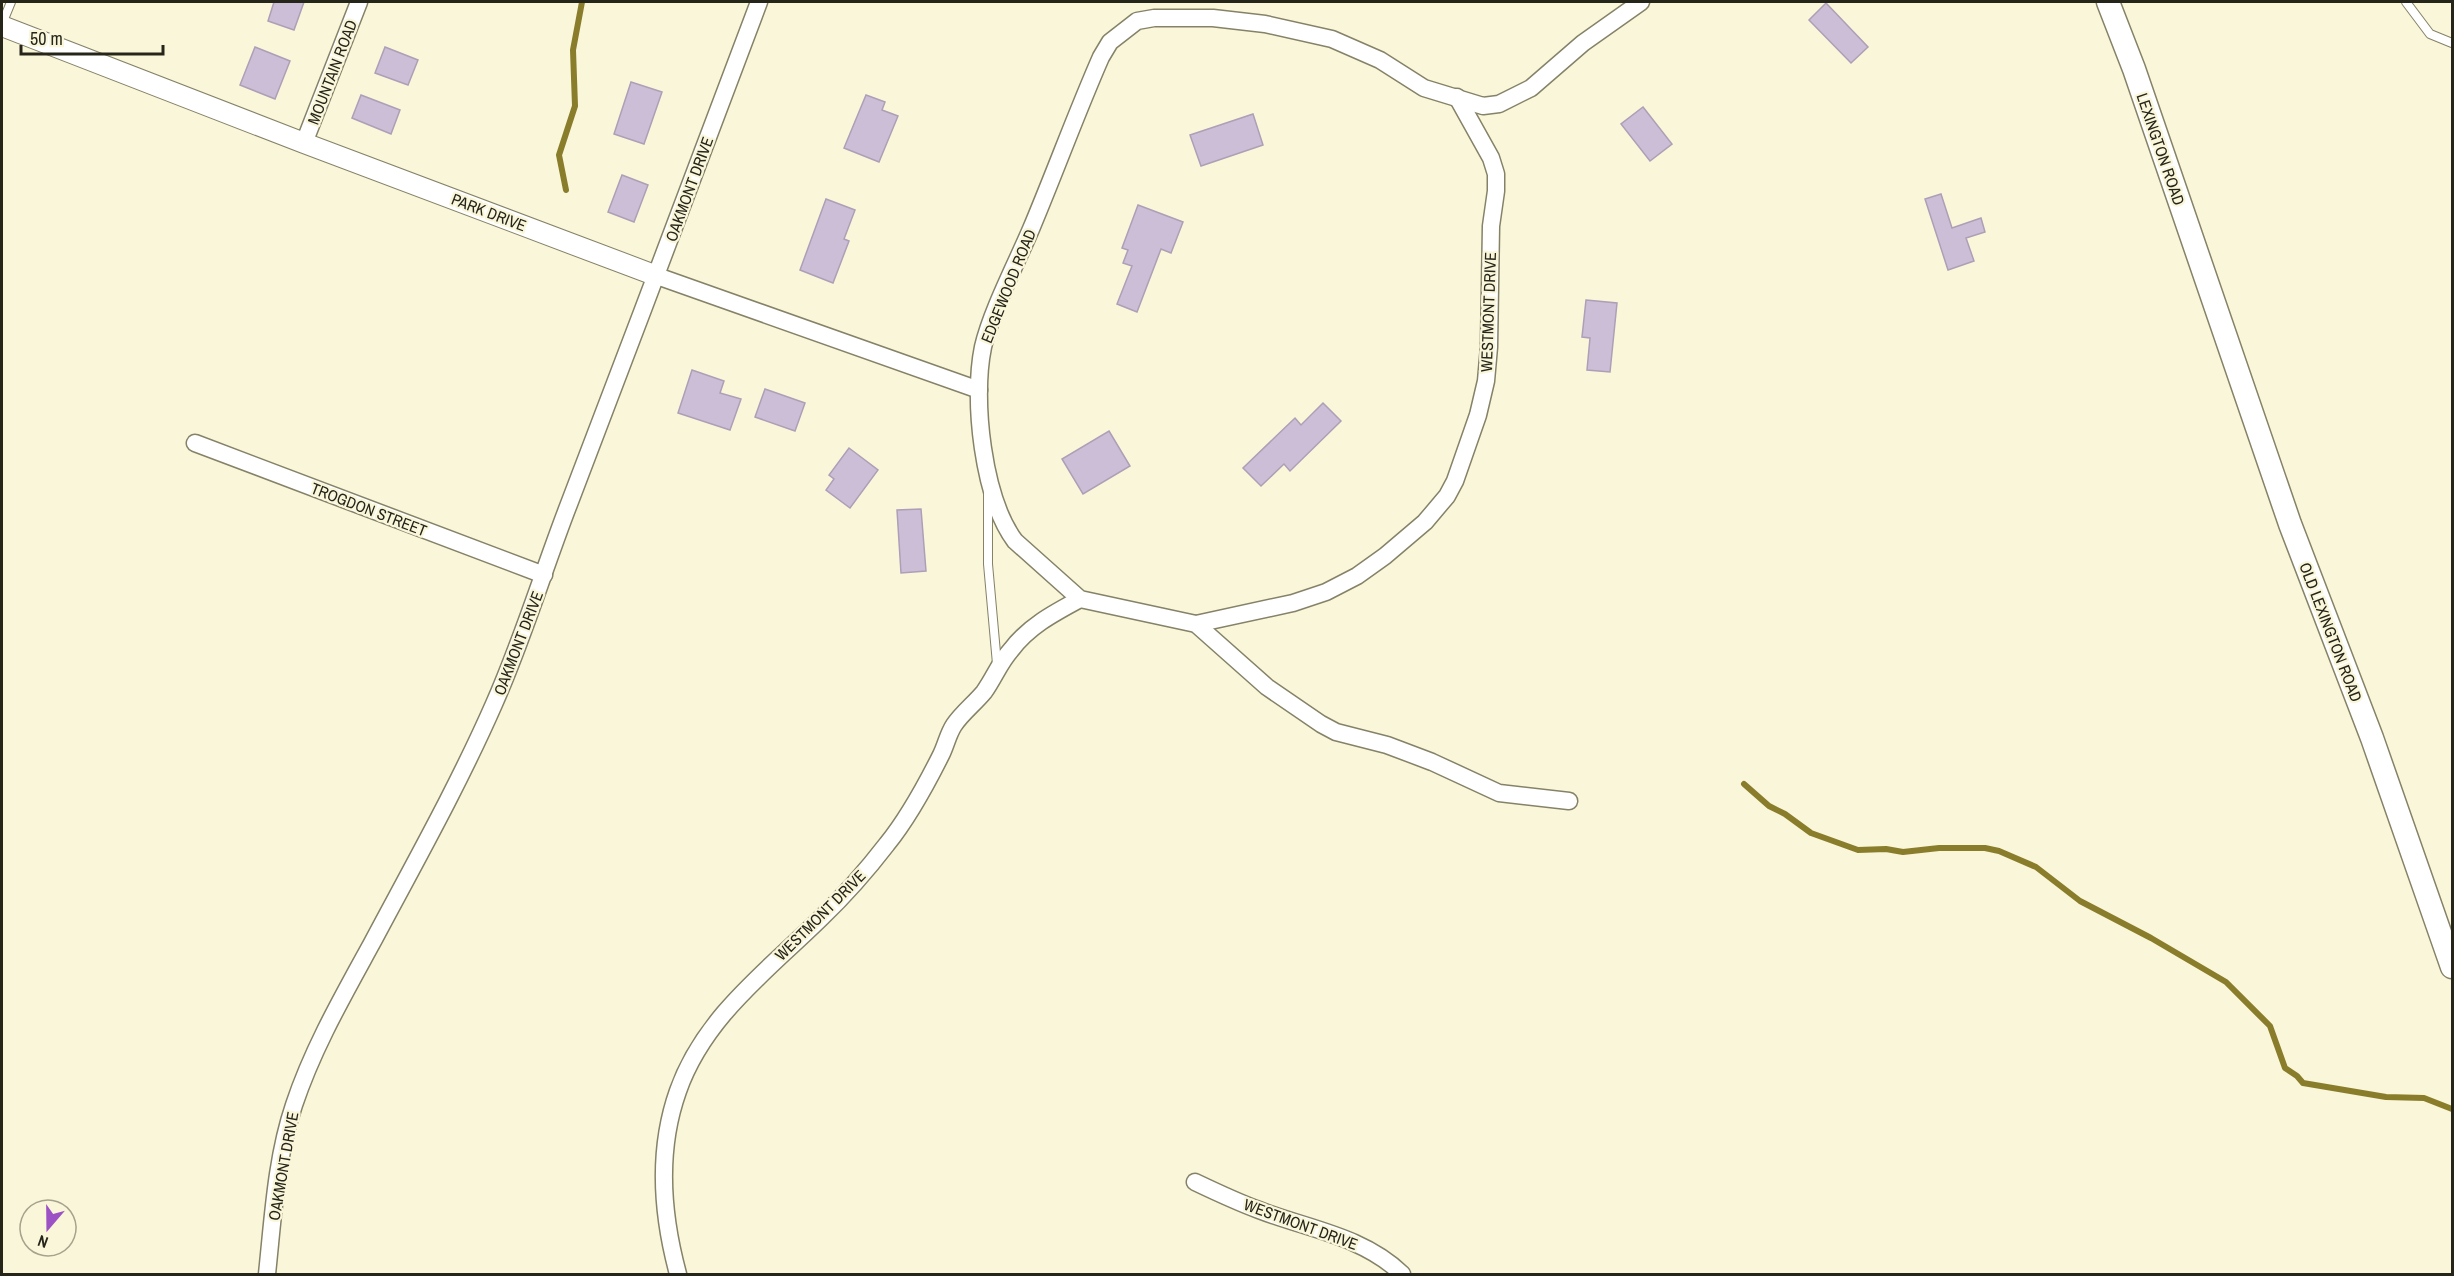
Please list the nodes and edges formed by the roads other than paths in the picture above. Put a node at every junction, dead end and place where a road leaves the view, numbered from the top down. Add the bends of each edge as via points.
1 (11, 2) edge
2 (359, 2) edge
3 (759, 2) edge
4 (1641, 2) edge
5 (2108, 2) edge
6 (2406, 2) edge
7 (2, 25) edge
8 (2452, 43) edge
9 (1457, 97) junction
10 (304, 143) junction
11 (657, 276) junction
12 (2211, 298) joint
13 (979, 390) junction
14 (195, 442) dead end
15 (988, 477) junction
16 (544, 575) junction
17 (1080, 599) junction
18 (1196, 624) junction
19 (998, 670) junction
20 (1569, 801) dead end
21 (2452, 966) edge
22 (1195, 1182) dead end
23 (267, 1275) edge
24 (678, 1275) edge
25 (1402, 1275) edge

1 - 7 lane
2 - 10 street, MOUNTAIN ROAD
3 - 11 street, OAKMONT DRIVE
4 - 9 street via 1515,97 1483,106
5 - 12 main road, LEXINGTON ROAD
6 - 8 lane via 2430,34
7 - 10 street, PARK DRIVE
9 - 13 street, EDGEWOOD ROAD via 1424,88 1364,52 1316,35 1265,24 1213,18 1154,18 1137,21 1122,30 1101,57 988,329 980,362
9 - 18 street, WESTMONT DRIVE via 1491,158 1496,191 1485,381 1478,415 1455,481 1425,522 1357,576 1293,603
10 - 11 street, PARK DRIVE
11 - 13 street, PARK DRIVE
11 - 16 street, OAKMONT DRIVE
12 - 21 main road, OLD LEXINGTON ROAD
13 - 15 street, EDGEWOOD ROAD
14 - 16 street, TROGDON STREET
15 - 17 street, EDGEWOOD ROAD via 1015,541
15 - 19 lane via 988,564
16 - 23 street, OAKMONT DRIVE via 494,704 450,798 312,1058 285,1140
17 - 18 street
17 - 19 street, WESTMONT DRIVE via 1037,623 1011,649
18 - 20 street via 1267,687 1336,732 1398,749 1499,793
19 - 24 street, WESTMONT DRIVE via 954,725 918,798 889,842 834,905 732,1002 692,1059 678,1090 665,1141 666,1210
22 - 25 street, WESTMONT DRIVE via 1260,1210 1358,1244

